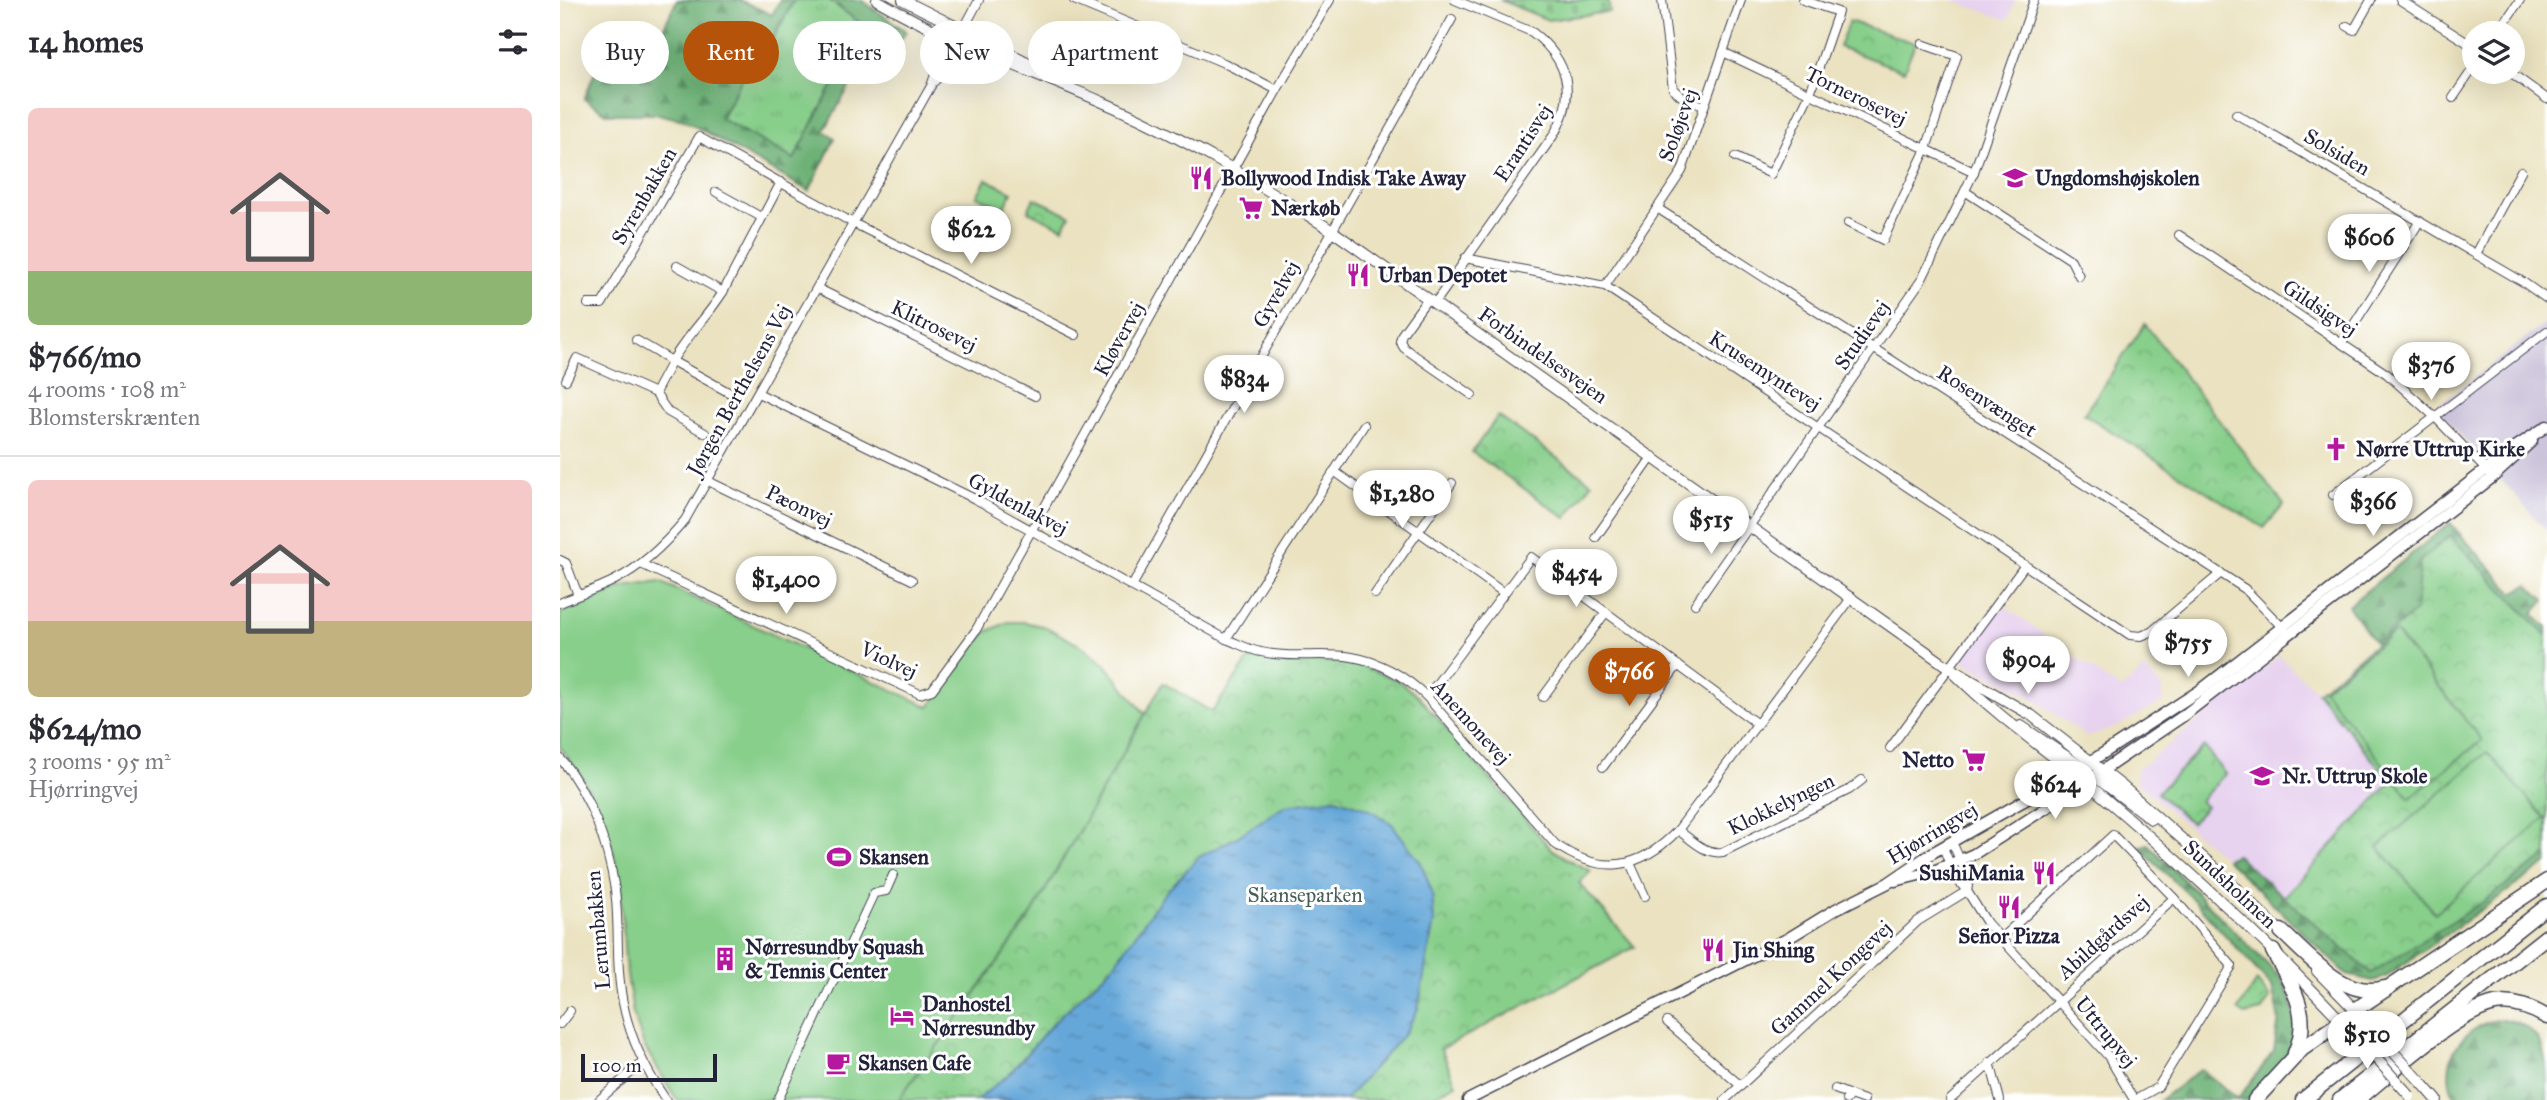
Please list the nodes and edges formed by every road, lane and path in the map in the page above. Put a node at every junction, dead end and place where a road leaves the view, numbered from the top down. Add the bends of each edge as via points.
1 (877, 0) edge
2 (903, 0) edge
3 (979, 0) edge
4 (1074, 0) edge
5 (1330, 0) edge
6 (1455, 0) edge
7 (1662, 0) edge
8 (1741, 0) edge
9 (1803, 0) edge
10 (2034, 0) edge
11 (2371, 0) edge
12 (2400, 0) edge
13 (2520, 0) edge
14 (1452, 19) dead end
15 (945, 21) edge
16 (968, 21) edge
17 (2505, 21) edge
18 (920, 22) edge
19 (2347, 26) dead end
20 (2462, 39) edge
21 (1922, 44) dead end
22 (1723, 51) junction
23 (1014, 55) edge
24 (1014, 65) edge
25 (2525, 83) edge
26 (932, 84) edge
27 (2462, 84) edge
28 (1277, 90) junction
29 (1810, 93) junction
30 (2453, 98) dead end
31 (2547, 99) edge
32 (1100, 101) junction
33 (1703, 106) junction
34 (2236, 114) dead end
35 (1926, 149) junction
36 (1735, 157) dead end
37 (1234, 168) junction
38 (2521, 171) dead end
39 (1974, 172) junction
40 (781, 182) junction
41 (716, 192) dead end
42 (1966, 192) junction
43 (1657, 208) junction
44 (761, 217) junction
45 (2420, 221) junction
46 (853, 223) junction
47 (1848, 223) dead end
48 (1331, 230) junction
49 (2179, 234) dead end
50 (2476, 254) junction
51 (1465, 258) junction
52 (677, 266) dead end
53 (2079, 276) dead end
54 (1605, 286) junction
55 (817, 288) junction
56 (723, 292) junction
57 (2547, 299) edge
58 (1431, 301) junction
59 (588, 304) dead end
60 (2547, 331) edge
61 (1076, 335) dead end
62 (635, 340) dead end
63 (2342, 343) junction
64 (1874, 348) junction
65 (672, 361) junction
66 (566, 380) dead end
67 (654, 393) junction
68 (730, 393) dead end
69 (758, 393) junction
70 (1472, 395) dead end
71 (1035, 396) dead end
72 (2435, 417) junction
73 (1364, 425) dead end
74 (1819, 427) junction
75 (2545, 428) edge
76 (705, 433) dead end
77 (1653, 456) junction
78 (1334, 471) junction
79 (2489, 474) junction
80 (708, 481) junction
81 (1452, 483) dead end
82 (2333, 495) dead end
83 (1751, 526) junction
84 (1032, 530) junction
85 (1419, 532) junction
86 (1597, 537) dead end
87 (560, 560) edge
88 (641, 564) junction
89 (2025, 565) junction
90 (2221, 573) junction
91 (912, 580) dead end
92 (1132, 586) junction
93 (1504, 593) junction
94 (1375, 594) dead end
95 (578, 595) junction
96 (1852, 597) junction
97 (560, 603) edge
98 (1695, 604) dead end
99 (1606, 612) junction
100 (2286, 631) junction
101 (1226, 639) junction
102 (1259, 652) joint
103 (1678, 665) junction
104 (1948, 667) junction
105 (932, 690) joint
106 (1998, 695) junction
107 (1427, 697) junction
108 (1543, 697) dead end
109 (1990, 707) junction
110 (1756, 723) junction
111 (1890, 748) dead end
112 (560, 758) edge
113 (1603, 767) dead end
114 (2078, 770) junction
115 (2098, 773) junction
116 (1862, 780) dead end
117 (1678, 830) junction
118 (1948, 845) junction
119 (1960, 860) junction
120 (1630, 863) junction
121 (1949, 865) junction
122 (893, 875) dead end
123 (2547, 881) edge
124 (1888, 883) junction
125 (1967, 891) junction
126 (1645, 896) dead end
127 (2174, 898) junction
128 (2547, 906) edge
129 (2281, 931) junction
130 (2547, 936) edge
131 (2000, 939) junction
132 (2273, 951) junction
133 (2390, 987) junction
134 (2058, 1001) junction
135 (570, 1011) dead end
136 (2358, 1013) junction
137 (2547, 1017) edge
138 (1667, 1023) dead end
139 (2344, 1023) junction
140 (560, 1024) edge
141 (2291, 1060) junction
142 (643, 1062) junction
143 (1990, 1062) junction
144 (1741, 1086) junction
145 (1835, 1089) dead end
146 (1848, 1098) edge
147 (2412, 1098) edge
148 (599, 1100) edge
149 (666, 1100) edge
150 (778, 1100) edge
151 (1468, 1100) edge
152 (1725, 1100) edge
153 (1864, 1100) edge
154 (1950, 1100) edge
155 (2000, 1100) edge
156 (2135, 1100) edge
157 (2255, 1100) edge
158 (2303, 1100) edge
159 (2340, 1100) edge
160 (2357, 1100) edge
161 (2437, 1100) edge

1 - 18 street, Forbindelsesvejen
2 - 15 street, Forbindelsesvejen
3 - 16 street, Jørgen Berthelsens Vej
4 - 28 street
5 - 28 street, Kløvervej
6 - 51 street, Erantisvej via 1543,40 1560,63 1568,91 1567,107 1553,136
7 - 33 street via 1673,89
8 - 22 street, Soløjevej
9 - 29 street via 1838,12
10 - 39 street, Studievej
11 - 19 street via 2354,30
12 - 20 street
13 - 17 street
14 - 48 street, Gyvelvej
21 - 35 street via 1957,56
22 - 29 street, Tornerosevej
22 - 33 street, Soløjevej
23 - 32 street, Forbindelsesvejen
24 - 32 street, Forbindelsesvejen
25 - 31 street
26 - 46 street, Jørgen Berthelsens Vej
27 - 30 street
28 - 37 street, Kløvervej
29 - 35 street, Tornerosevej
29 - 36 street via 1771,174
32 - 37 street, Forbindelsesvejen
33 - 43 street, Soløjevej via 1682,171
34 - 45 street, Solsiden
35 - 39 street, Tornerosevej
35 - 47 street via 1883,240
37 - 48 street, Forbindelsesvejen
37 - 84 street, Kløvervej
38 - 50 street
39 - 42 street, Studievej
40 - 44 street
40 - 46 street, Syrenbakken
40 - 59 street, Syrenbakken via 699,137 602,304
41 - 44 street
42 - 53 street via 2071,260
42 - 64 street, Studievej via 1922,279
43 - 54 street, Soløjevej
43 - 64 street, Rosenvænget
44 - 56 street
45 - 50 street, Solsiden
45 - 63 street
46 - 55 street, Jørgen Berthelsens Vej
46 - 61 street
48 - 58 street, Forbindelsesvejen
48 - 92 street, Gyvelvej
49 - 63 street, Gildsigvej
50 - 57 street, Solsiden
51 - 54 street, Krusemyntevej
51 - 58 street, Erantisvej
52 - 56 street
54 - 74 street, Krusemyntevej
55 - 69 street, Jørgen Berthelsens Vej
55 - 71 street, Klitrosevej
56 - 65 street
58 - 70 street, Erantisvej via 1400,341
58 - 77 street, Forbindelsesvejen
60 - 72 street
62 - 65 street
63 - 72 street, Gildsigvej via 2387,374
64 - 74 street, Studievej
64 - 90 street, Rosenvænget
65 - 67 street
65 - 68 street
66 - 67 street via 577,358
67 - 76 street via 668,412
69 - 80 street, Jørgen Berthelsens Vej
69 - 84 street, Gyldenlakvej
72 - 79 street, Gildsigvej
72 - 82 street
73 - 78 street
74 - 83 street, Studievej
74 - 89 street, Krusemyntevej
75 - 79 main road, Hjørringvej
77 - 83 street, Forbindelsesvejen
77 - 86 street
78 - 85 street
78 - 101 street
79 - 100 main road, Hjørringvej
80 - 88 street, Jørgen Berthelsens Vej via 685,520
80 - 91 street, Pæonvej
81 - 85 street
83 - 96 street, Forbindelsesvejen
83 - 98 street, Studievej
84 - 92 street, Gyldenlakvej
84 - 105 street, Kløvervej via 976,630
85 - 93 street
85 - 94 street
87 - 95 street via 566,563
88 - 95 street, Jørgen Berthelsens Vej
88 - 105 street, Violvej via 920,694
89 - 90 street, Krusemyntevej via 2130,635 2141,636
89 - 104 street
90 - 100 street, Rosenvænget via 2245,589
92 - 101 street, Gyldenlakvej
93 - 99 street via 1531,557
93 - 107 street
95 - 97 street, Jørgen Berthelsens Vej
96 - 104 street, Forbindelsesvejen
96 - 110 street, Anemonevej
99 - 103 street
99 - 108 street
100 - 114 main road, Hjørringvej
100 - 115 main road, Hjørringvej via 2183,716
101 - 102 street, Gyldenlakvej
102 - 107 street, Anemonevej via 1351,657 1375,663 1410,681
103 - 110 street
103 - 113 street
104 - 106 street, Forbindelsesvejen
104 - 109 street, Forbindelsesvejen
104 - 111 street
106 - 109 street
106 - 114 street, Forbindelsesvejen via 2041,723
107 - 120 street, Anemonevej via 1555,844 1589,862
109 - 114 street, Forbindelsesvejen via 2035,734
110 - 117 street, Anemonevej
112 - 142 street, Lerumbakken via 584,795 609,860 623,1004
114 - 115 street, Forbindelsesvejen
114 - 115 street, Forbindelsesvejen
114 - 118 main road, Hjørringvej
115 - 119 main road, Hjørringvej
115 - 129 street, Sundsholmen via 2216,869
115 - 132 street, Sundsholmen via 2165,850
116 - 117 street, Klokkelyngen via 1723,852 1704,850
117 - 120 street, Anemonevej via 1651,854
118 - 119 street, Uttrupvej
118 - 121 street, Uttrupvej
118 - 124 main road, Hjørringvej
119 - 121 main road, Hjørringvej
119 - 125 street, Uttrupvej via 1969,880
120 - 126 street
121 - 124 main road, Hjørringvej
121 - 125 street, Uttrupvej
122 - 150 street via 886,891 873,893
123 - 133 highway
124 - 151 main road, Hjørringvej
125 - 131 street, Uttrupvej
125 - 144 street, Gammel Kongevej via 1918,921
127 - 131 street, Abildgårdsvej via 2113,835
127 - 134 street, Abildgårdsvej
127 - 156 street, Uttrupvej via 2232,966 2158,1087
128 - 158 highway
129 - 133 highway via 2351,987 2364,991
129 - 136 street, Sundsholmen
130 - 159 highway
131 - 134 street, Uttrupvej
132 - 139 street, Sundsholmen
132 - 141 highway via 2298,995 2302,1015 2301,1035
133 - 136 highway
134 - 143 street, Abildgårdsvej
134 - 156 street, Uttrupvej via 2109,1056
135 - 140 street
136 - 139 street
136 - 161 street, Sundsholmen, bridge
137 - 160 highway via 2514,1004 2477,1010
138 - 144 street
139 - 141 highway via 2313,1040
139 - 147 street, Sundsholmen, bridge
141 - 157 highway
142 - 148 street
142 - 149 street, Lerumbakken
143 - 154 street, Abildgårdsvej
143 - 155 street
144 - 152 street, Gammel Kongevej
145 - 146 street
146 - 153 street

